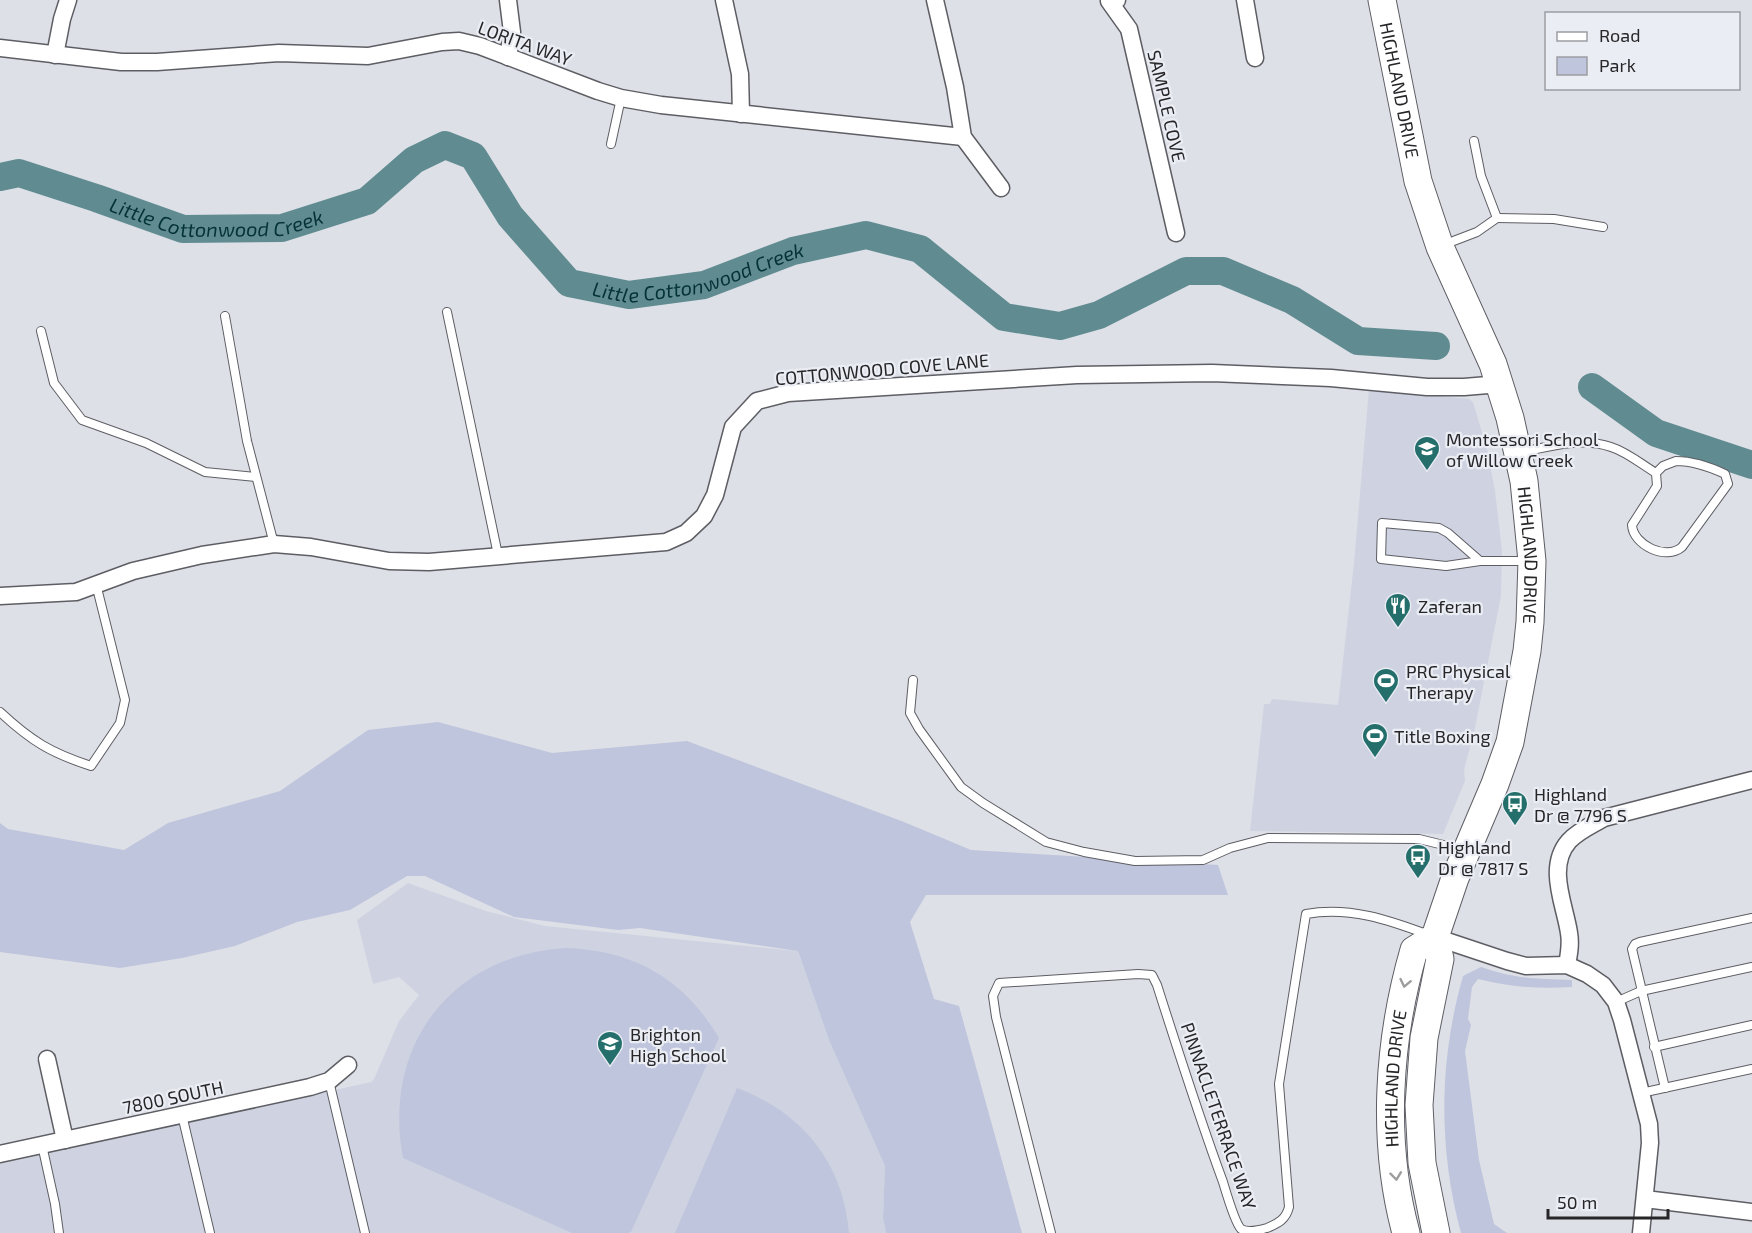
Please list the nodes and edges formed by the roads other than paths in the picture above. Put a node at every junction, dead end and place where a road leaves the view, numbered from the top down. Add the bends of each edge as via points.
1 (68, 0) edge
2 (508, 0) edge
3 (723, 0) edge
4 (935, 0) edge
5 (1117, 0) edge
6 (1245, 0) edge
7 (1382, 0) edge
8 (0, 48) edge
9 (55, 55) junction
10 (508, 57) junction
11 (1255, 57) dead end
12 (621, 98) junction
13 (741, 114) junction
14 (963, 137) junction
15 (1474, 141) dead end
16 (610, 144) dead end
17 (1001, 188) dead end
18 (1497, 218) junction
19 (1603, 227) dead end
20 (1176, 233) dead end
21 (1440, 247) junction
22 (447, 312) dead end
23 (225, 316) dead end
24 (41, 331) dead end
25 (1500, 384) junction
26 (1519, 453) junction
27 (1656, 473) junction
28 (256, 477) junction
29 (274, 544) junction
30 (498, 555) junction
31 (1480, 561) junction
32 (1532, 561) junction
33 (96, 584) junction
34 (0, 597) edge
35 (913, 680) dead end
36 (0, 712) edge
37 (1752, 780) edge
38 (1467, 851) junction
39 (1752, 918) edge
40 (1435, 937) junction
41 (1567, 965) junction
42 (1752, 967) edge
43 (1641, 991) junction
44 (1616, 1002) junction
45 (1752, 1025) edge
46 (1654, 1047) junction
47 (47, 1059) dead end
48 (348, 1065) dead end
49 (1752, 1069) edge
50 (329, 1082) junction
51 (1665, 1088) junction
52 (1641, 1093) junction
53 (182, 1115) junction
54 (65, 1140) junction
55 (42, 1145) junction
56 (0, 1154) edge
57 (1645, 1199) junction
58 (1752, 1212) edge
59 (59, 1233) edge
60 (210, 1233) edge
61 (365, 1233) edge
62 (1051, 1233) edge
63 (1406, 1233) edge
64 (1436, 1233) edge
65 (1641, 1233) edge

1 - 9 street
2 - 10 street via 512,32
3 - 13 street via 740,74
4 - 14 street
5 - 20 street, SAMPLE COVE via 1109,1 1129,28
6 - 11 street
7 - 21 main road, HIGHLAND DRIVE via 1418,181
8 - 9 street, LORITA WAY
9 - 10 street, LORITA WAY via 121,62 279,53 368,56 459,41
10 - 12 street, LORITA WAY
12 - 13 street, LORITA WAY
12 - 16 lane
13 - 14 street, LORITA WAY
14 - 17 street
15 - 18 lane via 1481,176
18 - 19 lane via 1554,219
18 - 21 lane via 1477,232
21 - 25 main road, HIGHLAND DRIVE
22 - 30 lane
23 - 28 lane
24 - 28 lane via 54,383 82,420 146,442 205,472
25 - 26 main road, HIGHLAND DRIVE
25 - 30 street, COTTONWOOD COVE LANE via 1427,387 1331,378 1077,375 788,393 757,401 733,428 715,495 704,516 686,533 666,542 641,545
26 - 27 lane via 1573,443 1599,445 1620,451
26 - 32 main road, HIGHLAND DRIVE
27 - 27 lane via 1670,463 1684,461 1719,471 1727,479 1724,490 1677,551 1653,549 1632,532 1634,519 1657,486
28 - 29 lane
29 - 30 street, COTTONWOOD COVE LANE via 389,561 429,562
29 - 33 street, COTTONWOOD COVE LANE via 202,555
31 - 31 lane via 1439,528 1382,523 1381,558 1446,566
31 - 32 lane
32 - 38 main road, HIGHLAND DRIVE via 1530,622 1517,714 1505,760
33 - 34 street, COTTONWOOD COVE LANE via 76,592
33 - 36 lane via 125,699 120,723 92,766 60,756 23,734
35 - 38 lane via 910,713 960,787 1046,842 1136,861 1203,860 1268,838 1419,839
37 - 41 street via 1604,818 1568,843 1558,875 1569,932
38 - 40 main road, HIGHLAND DRIVE
39 - 43 lane via 1635,944 1632,949
40 - 41 street via 1526,966
40 - 62 lane, PINNACLETERRACE WAY via 1374,916 1326,910 1306,914 1279,1084 1289,1207 1286,1217 1277,1224 1248,1233 1241,1229 1234,1213 1152,975 999,983 993,996 996,1017
40 -> 63 main road, HIGHLAND DRIVE via 1414,950 1394,1047 1391,1123
40 - 64 main road, HIGHLAND DRIVE via 1440,959 1424,1038 1419,1105 1422,1163
41 - 44 street via 1603,985
42 - 43 lane
43 - 44 lane
43 - 46 lane
44 - 52 street
45 - 46 lane
46 - 51 lane
47 - 54 street
48 - 50 street, 7800 SOUTH
49 - 51 lane
50 - 53 street, 7800 SOUTH
50 - 61 lane
51 - 52 lane
52 - 57 street via 1650,1143
53 - 54 street, 7800 SOUTH
53 - 60 lane
54 - 55 street, 7800 SOUTH
55 - 56 street, 7800 SOUTH
55 - 59 lane
57 - 58 street
57 - 65 street

